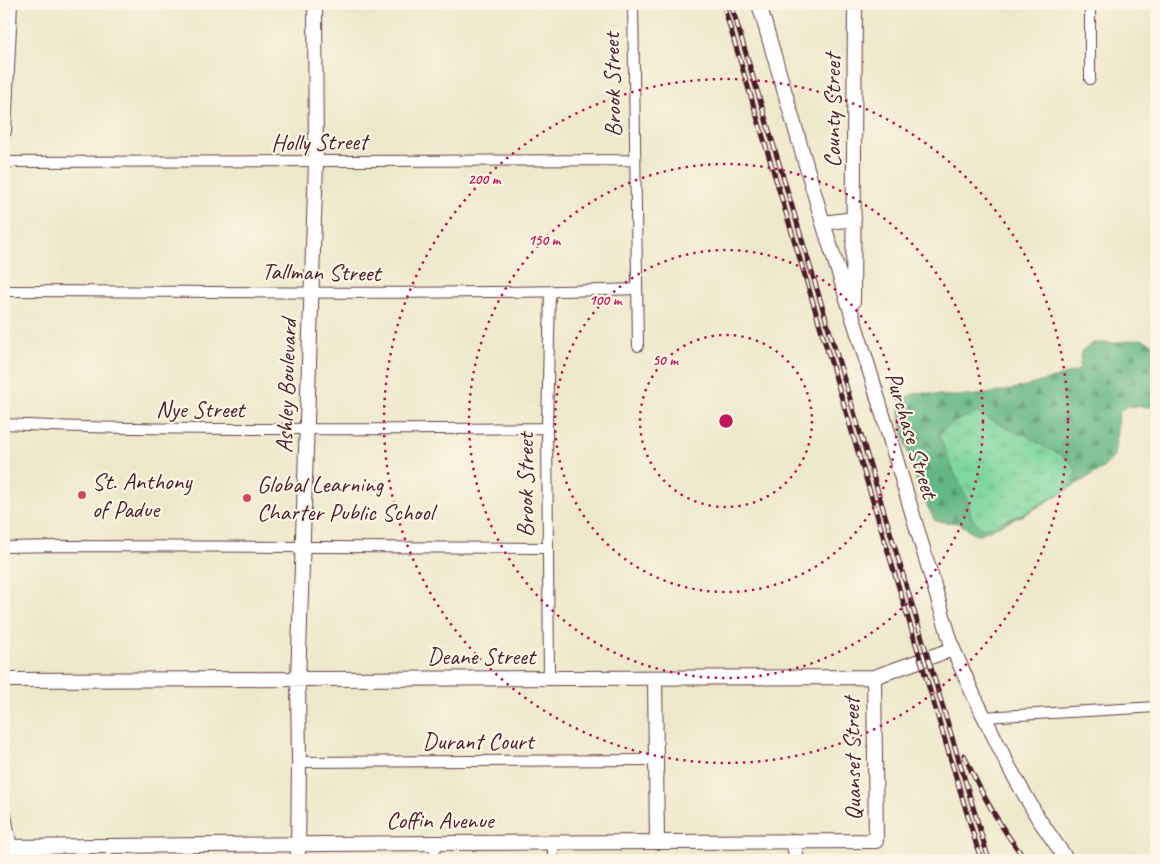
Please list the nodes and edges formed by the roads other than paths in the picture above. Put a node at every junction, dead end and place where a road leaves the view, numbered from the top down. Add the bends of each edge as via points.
1 (315, 4) edge
2 (633, 4) edge
3 (759, 4) edge
4 (855, 4) edge
5 (1090, 4) edge
6 (11, 5) edge
7 (1090, 79) dead end
8 (4, 131) edge
9 (635, 160) junction
10 (4, 162) edge
11 (316, 162) junction
12 (854, 219) junction
13 (823, 223) junction
14 (637, 289) junction
15 (4, 291) edge
16 (312, 292) junction
17 (550, 292) junction
18 (853, 316) junction
19 (638, 346) dead end
20 (4, 424) edge
21 (547, 428) junction
22 (307, 429) junction
23 (4, 547) edge
24 (303, 548) junction
25 (547, 548) junction
26 (953, 649) junction
27 (874, 677) junction
28 (548, 678) junction
29 (655, 678) junction
30 (4, 680) edge
31 (298, 680) junction
32 (1156, 707) edge
33 (984, 716) junction
34 (656, 760) junction
35 (299, 762) junction
36 (4, 815) edge
37 (657, 841) junction
38 (793, 841) junction
39 (876, 841) joint
40 (434, 842) junction
41 (553, 842) junction
42 (298, 844) junction
43 (9, 852) edge
44 (298, 860) edge
45 (434, 860) edge
46 (553, 860) edge
47 (797, 860) edge
48 (1067, 860) edge

1 - 11 main road, Ashley Boulevard
2 - 9 street, Brook Street
3 - 13 main road, Purchase Street
4 - 12 main road, County Street
5 - 7 street
6 - 8 main road
9 - 11 street, Holly Street
9 - 14 street, Brook Street
10 - 11 street, Holly Street
11 - 16 main road, Ashley Boulevard
12 - 13 main road
12 - 18 main road, County Street
13 - 18 main road, Purchase Street
14 - 17 street, Tallman Street
14 - 19 street, Brook Street
15 - 16 street, Tallman Street
16 - 17 street, Tallman Street
16 - 22 main road, Ashley Boulevard
17 - 21 street, Brook Street
18 - 26 main road, Purchase Street
20 - 22 street, Nye Street via 83,428
21 - 22 street, Nye Street
21 - 25 street, Brook Street
22 - 24 main road, Ashley Boulevard
23 - 24 street
24 - 25 street
24 - 31 main road, Ashley Boulevard
25 - 28 street, Brook Street
26 - 27 main road, Deane Street
26 - 33 main road, Purchase Street
27 - 29 main road, Deane Street
27 - 39 main road, Quanset Street
28 - 29 main road, Deane Street
28 - 31 main road, Deane Street
29 - 34 main road
30 - 31 main road, Deane Street
31 - 35 main road, Ashley Boulevard
32 - 33 street
33 - 48 main road, Purchase Street via 1024,795
34 - 35 street, Durant Court
34 - 37 main road
35 - 42 main road, Ashley Boulevard
36 - 43 main road
37 - 38 main road, Coffin Avenue
37 - 41 main road, Coffin Avenue
38 - 39 main road, Coffin Avenue
38 - 47 main road
40 - 41 main road, Coffin Avenue
40 - 42 main road, Coffin Avenue
40 - 45 street
41 - 46 street
42 - 43 main road, Coffin Avenue
42 - 44 main road, Ashley Boulevard

